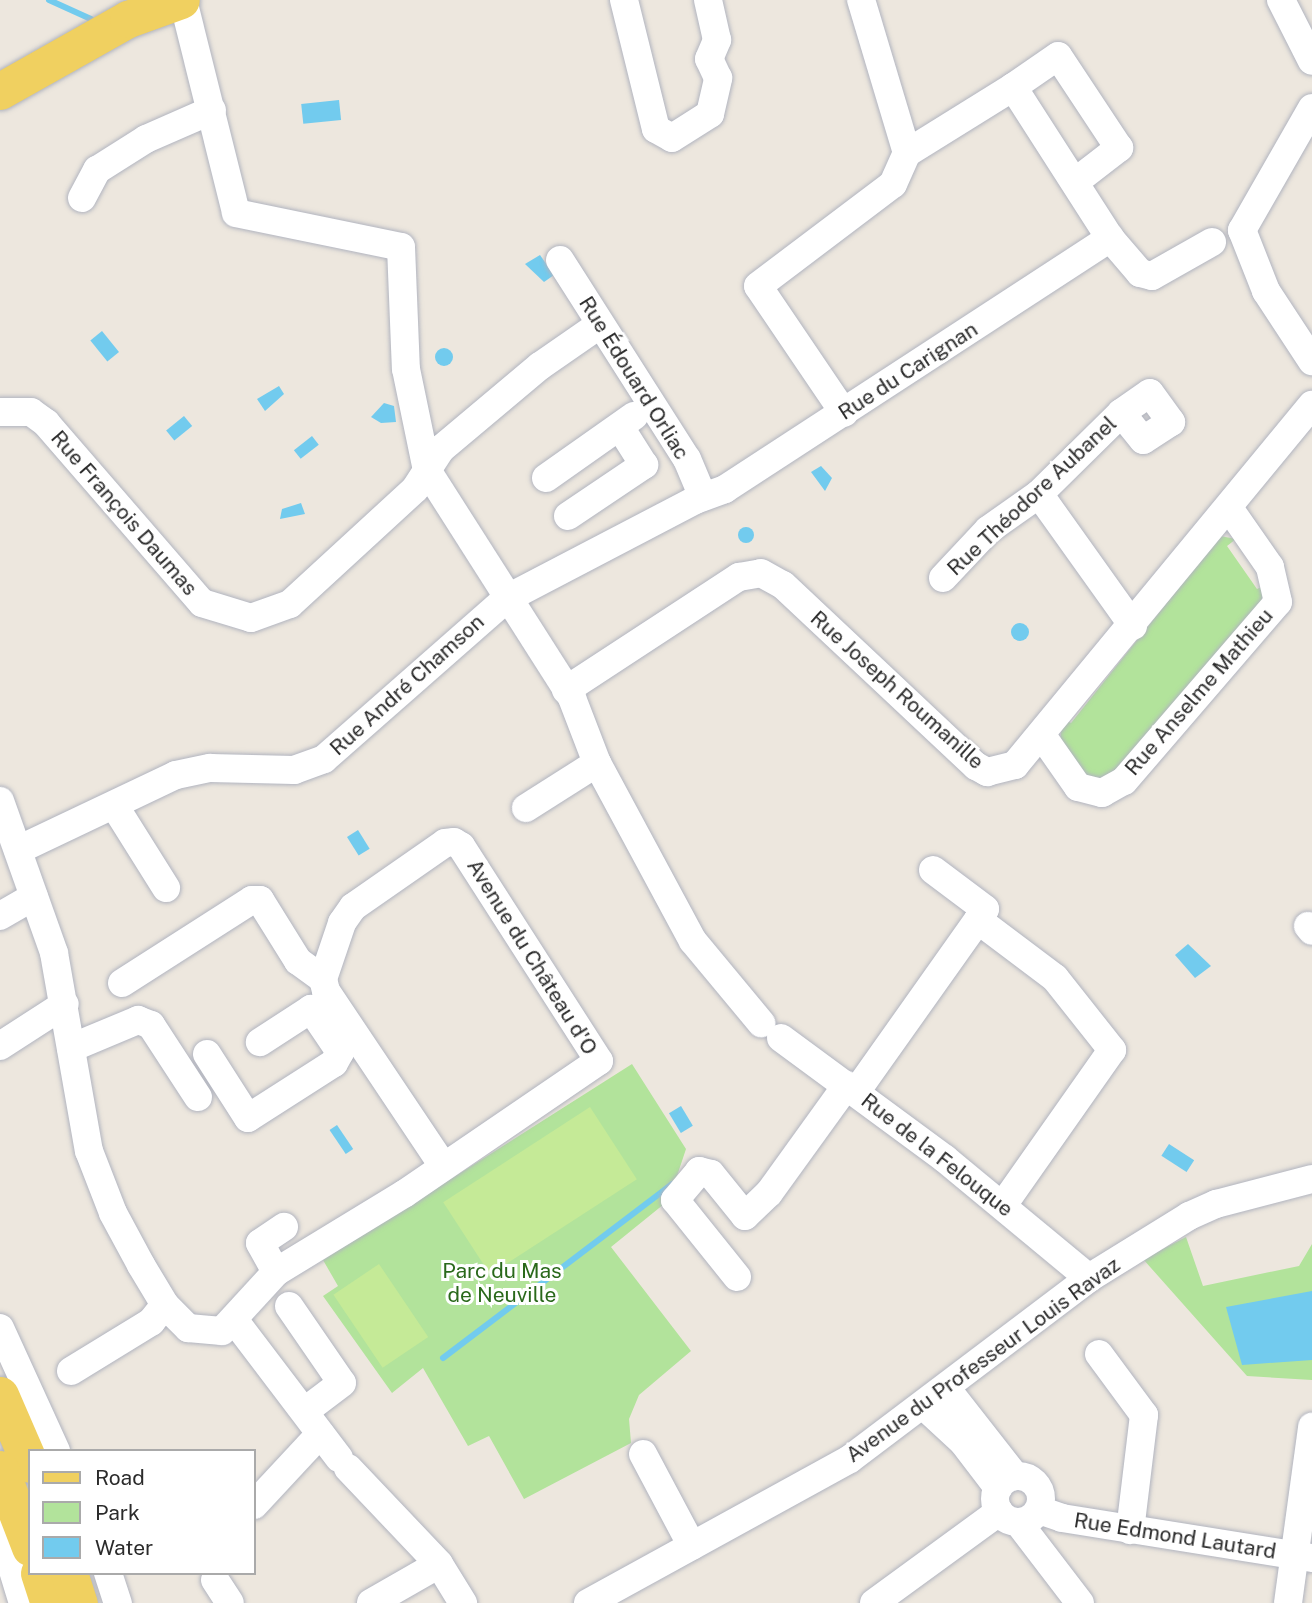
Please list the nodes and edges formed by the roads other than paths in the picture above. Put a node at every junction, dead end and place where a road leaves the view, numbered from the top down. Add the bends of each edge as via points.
1 (624, 0) edge
2 (708, 0) edge
3 (861, 0) edge
4 (1281, 0) edge
5 (165, 3) edge
6 (1312, 61) edge
7 (1013, 87) junction
8 (0, 91) edge
9 (1312, 108) edge
10 (212, 110) junction
11 (907, 153) junction
12 (1075, 181) junction
13 (82, 198) dead end
14 (1110, 239) junction
15 (1212, 242) dead end
16 (560, 260) dead end
17 (599, 325) junction
18 (1312, 361) edge
19 (650, 404) junction
20 (1312, 405) edge
21 (0, 412) edge
22 (844, 413) junction
23 (1121, 413) dead end
24 (620, 427) junction
25 (427, 470) junction
26 (546, 478) dead end
27 (1039, 494) junction
28 (703, 497) junction
29 (1228, 508) junction
30 (568, 516) dead end
31 (943, 578) dead end
32 (506, 599) junction
33 (1133, 626) junction
34 (566, 690) junction
35 (1043, 737) junction
36 (597, 763) junction
37 (0, 801) edge
38 (114, 805) junction
39 (526, 808) dead end
40 (18, 850) junction
41 (933, 870) dead end
42 (166, 888) dead end
43 (34, 896) junction
44 (0, 916) edge
45 (978, 920) junction
46 (323, 979) junction
47 (122, 983) dead end
48 (65, 1004) junction
49 (330, 1017) junction
50 (260, 1042) dead end
51 (0, 1046) edge
52 (72, 1048) junction
53 (206, 1054) dead end
54 (852, 1089) junction
55 (198, 1097) dead end
56 (443, 1166) junction
57 (1312, 1179) edge
58 (1003, 1205) junction
59 (745, 1216) junction
60 (284, 1227) dead end
61 (711, 1245) junction
62 (276, 1272) junction
63 (737, 1277) dead end
64 (1089, 1278) junction
65 (165, 1305) junction
66 (289, 1306) dead end
67 (235, 1321) junction
68 (0, 1328) edge
69 (1099, 1353) dead end
70 (71, 1371) dead end
71 (0, 1395) edge
72 (935, 1397) junction
73 (312, 1423) junction
74 (1312, 1427) edge
75 (56, 1449) edge
76 (643, 1454) dead end
77 (28, 1459) edge
78 (0, 1469) edge
79 (256, 1502) edge
80 (1014, 1502) junction
81 (0, 1528) edge
82 (1130, 1530) junction
83 (28, 1542) edge
84 (692, 1546) junction
85 (1304, 1557) edge
86 (439, 1564) junction
87 (916, 1572) junction
88 (40, 1575) edge
89 (70, 1575) edge
90 (23, 1603) edge
91 (49, 1603) edge
92 (79, 1603) edge
93 (371, 1603) edge
94 (463, 1603) edge
95 (589, 1603) edge
96 (874, 1603) edge
97 (914, 1603) edge
98 (1080, 1603) edge
99 (1288, 1603) edge

1 - 2 street via 656,129 671,138 719,120 718,78 709,59 717,40
3 - 11 street
4 - 6 street
5 - 8 main road
5 - 10 street
7 - 11 street
7 - 12 street
7 - 12 street via 1058,56 1119,148
9 - 18 street via 1242,230 1266,291
10 - 13 street via 146,139 97,170
10 - 25 street, Rue de la Felouque via 236,213 401,247 406,369
11 - 22 street via 893,184 758,286
12 - 14 street
14 - 15 street via 1140,273 1152,276
14 - 22 street, Rue du Carignan
16 - 17 street, Rue Édouard Orliac
17 - 19 street, Rue Édouard Orliac
17 - 25 street, Rue François Daumas via 540,366 441,449
19 - 24 street
19 - 28 street, Rue Édouard Orliac via 687,459
20 - 29 street, Rue Joseph Roumanille
21 - 25 street, Rue François Daumas via 31,412 46,423 202,603 251,618 290,604 415,489
22 - 28 street, Rue du Carignan via 725,488
23 - 27 street, Rue Théodore Aubanel
24 - 26 street
24 - 30 street via 644,465
25 - 32 street, Rue de la Felouque
27 - 31 street, Rue Théodore Aubanel via 988,530
27 - 33 street
28 - 32 street, Rue André Chamson
29 - 33 street, Rue Joseph Roumanille
29 - 35 street, Rue Anselme Mathieu via 1270,567 1278,602 1124,781 1102,793 1078,786
32 - 34 street, Rue de la Felouque
32 - 38 street, Rue André Chamson via 324,759 294,770 210,768 176,775
33 - 35 street, Rue Joseph Roumanille
34 - 35 street, Rue Joseph Roumanille via 739,577 761,573 783,584 976,766 987,772 1015,765
34 - 36 street, Rue de la Felouque
36 - 39 street
36 - 54 street, Rue de la Felouque via 693,942 771,1031
37 - 40 street
38 - 40 street, Rue André Chamson
38 - 42 street
40 - 43 street
41 - 45 street via 985,909
43 - 44 street
43 - 48 street
45 - 54 street
45 - 58 street via 1055,978 1112,1050
46 - 47 street via 298,961 260,900 252,900
46 - 49 street
46 - 56 street, Avenue du Château d'O via 342,923 354,907 446,843 461,846 599,1061
48 - 51 street
48 - 52 street
49 - 50 street via 311,1009
49 - 53 street via 338,1059 248,1118
49 - 56 street
52 - 55 street via 138,1020 152,1025
52 - 65 street via 89,1151 113,1213
54 - 58 street, Rue de la Felouque
54 - 59 street via 769,1193
56 - 62 street, Avenue du Château d'O
57 - 64 street, Avenue du Professeur Louis Ravaz via 1216,1204
58 - 64 street, Rue de la Felouque
59 - 61 street
59 - 61 street via 711,1174 699,1171 675,1200
60 - 62 street via 260,1244
61 - 63 street
62 - 67 street, Avenue du Château d'O
64 - 72 street, Avenue du Professeur Louis Ravaz
65 - 67 street via 188,1328 222,1331
65 - 70 street via 151,1322
66 - 73 street via 341,1383
67 - 73 street
68 - 75 street
69 - 82 street via 1144,1415
71 - 77 main road
72 - 80 street via 963,1442
72 - 84 street, Avenue du Professeur Louis Ravaz via 850,1459
73 - 79 street
73 - 86 street via 343,1463
74 - 85 street
76 - 84 street
78 - 83 main road
80 - 82 street, Rue Edmond Lautard
80 - 87 street
80 - 98 street
81 - 90 street
82 - 85 street, Rue Edmond Lautard
84 - 95 street, Avenue du Professeur Louis Ravaz
85 - 99 street
86 - 93 street
86 - 94 street
87 - 96 street
87 - 97 street
88 - 91 main road
89 - 92 main road

